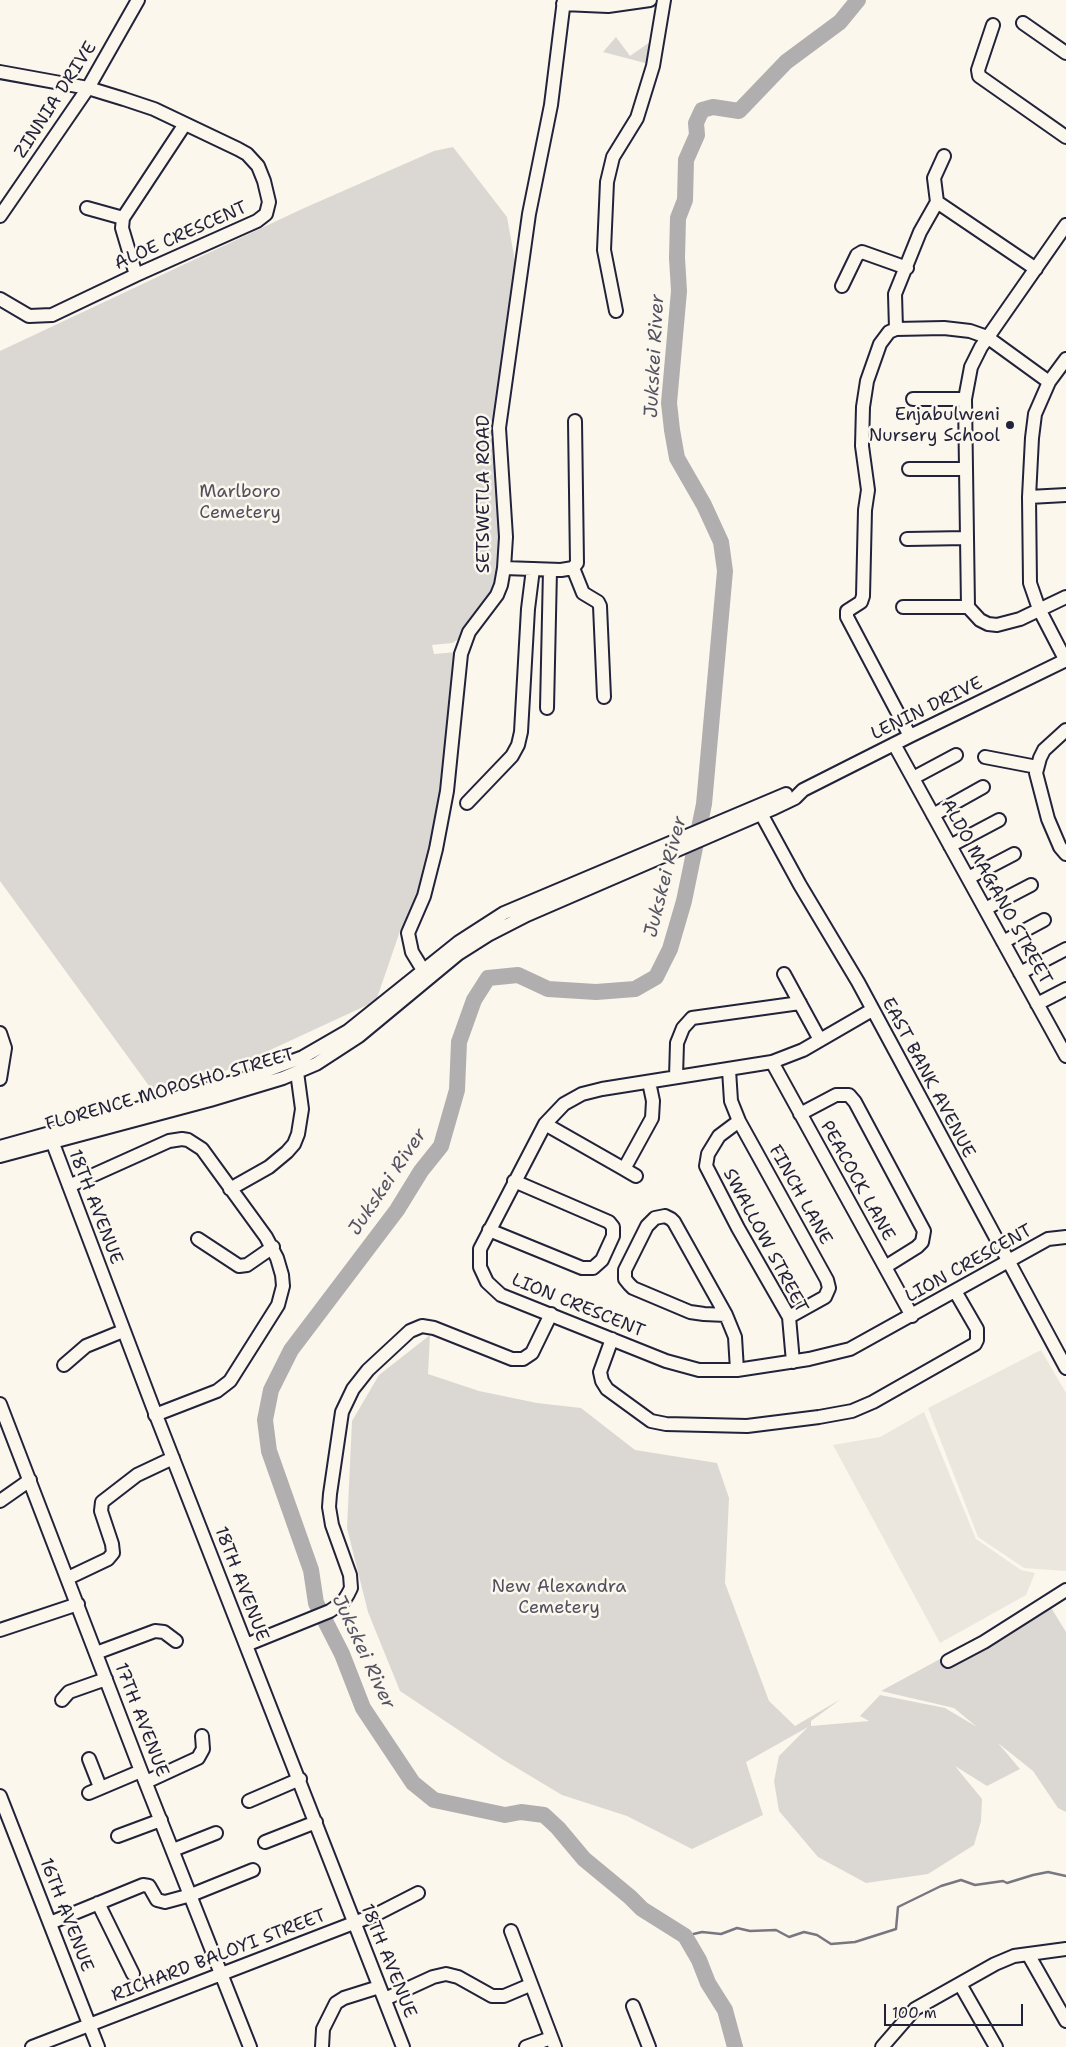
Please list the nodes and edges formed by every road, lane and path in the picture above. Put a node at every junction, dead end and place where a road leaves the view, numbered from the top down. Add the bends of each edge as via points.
1 (138, 0) edge
2 (650, 0) edge
3 (664, 0) edge
4 (564, 2) edge
5 (1023, 23) dead end
6 (993, 25) dead end
7 (1066, 53) edge
8 (0, 72) edge
9 (88, 88) junction
10 (185, 124) junction
11 (1066, 137) edge
12 (944, 156) dead end
13 (937, 202) junction
14 (87, 208) dead end
15 (0, 216) edge
16 (123, 218) junction
17 (1066, 226) edge
18 (906, 268) junction
19 (1036, 269) junction
20 (136, 275) junction
21 (842, 286) dead end
22 (0, 299) edge
23 (616, 311) dead end
24 (896, 329) junction
25 (987, 337) junction
26 (1066, 359) edge
27 (1049, 382) junction
28 (913, 398) dead end
29 (965, 399) junction
30 (575, 421) dead end
31 (909, 469) dead end
32 (965, 469) junction
33 (1029, 496) junction
34 (1066, 496) edge
35 (966, 538) junction
36 (906, 539) dead end
37 (504, 568) junction
38 (573, 568) junction
39 (533, 569) junction
40 (550, 570) junction
41 (1066, 596) edge
42 (903, 607) dead end
43 (968, 607) junction
44 (1039, 609) junction
45 (1066, 660) edge
46 (604, 697) dead end
47 (547, 708) dead end
48 (1066, 730) edge
49 (910, 736) junction
50 (894, 744) junction
51 (956, 755) dead end
52 (985, 757) dead end
53 (1037, 767) junction
54 (913, 778) junction
55 (983, 787) dead end
56 (467, 803) dead end
57 (759, 809) junction
58 (933, 815) junction
59 (737, 819) junction
60 (999, 820) dead end
61 (950, 846) junction
62 (1014, 854) dead end
63 (1066, 854) edge
64 (968, 878) junction
65 (1031, 885) dead end
66 (536, 905) junction
67 (985, 909) junction
68 (1044, 920) dead end
69 (1003, 942) junction
70 (1066, 949) edge
71 (423, 970) junction
72 (1020, 973) junction
73 (784, 974) dead end
74 (1066, 989) edge
75 (800, 1003) junction
76 (1037, 1004) junction
77 (872, 1010) junction
78 (0, 1033) edge
79 (1061, 1033) edge
80 (820, 1040) junction
81 (1066, 1056) edge
82 (772, 1062) junction
83 (729, 1070) junction
84 (297, 1072) junction
85 (676, 1077) junction
86 (0, 1079) edge
87 (649, 1082) junction
88 (800, 1114) junction
89 (739, 1121) junction
90 (545, 1124) junction
91 (51, 1138) junction
92 (0, 1147) edge
93 (0, 1156) edge
94 (624, 1168) junction
95 (636, 1176) dead end
96 (514, 1181) junction
97 (69, 1186) junction
98 (230, 1188) junction
99 (489, 1230) junction
100 (1066, 1238) edge
101 (198, 1239) dead end
102 (273, 1248) junction
103 (1007, 1261) junction
104 (886, 1267) junction
105 (955, 1291) junction
106 (551, 1314) junction
107 (726, 1315) junction
108 (912, 1316) junction
109 (789, 1317) junction
110 (124, 1331) junction
111 (612, 1339) junction
112 (793, 1362) junction
113 (64, 1365) dead end
114 (1066, 1368) edge
115 (737, 1370) junction
116 (0, 1404) edge
117 (156, 1414) junction
118 (173, 1458) junction
119 (30, 1480) junction
120 (0, 1501) edge
121 (68, 1578) junction
122 (1066, 1590) edge
123 (78, 1604) junction
124 (0, 1630) edge
125 (176, 1641) dead end
126 (246, 1645) junction
127 (96, 1653) junction
128 (948, 1661) dead end
129 (106, 1679) junction
130 (62, 1700) dead end
131 (202, 1736) dead end
132 (89, 1759) dead end
133 (144, 1776) junction
134 (300, 1778) junction
135 (100, 1787) junction
136 (89, 1793) dead end
137 (0, 1796) edge
138 (249, 1801) dead end
139 (161, 1820) junction
140 (316, 1822) junction
141 (216, 1833) dead end
142 (118, 1836) dead end
143 (265, 1842) dead end
144 (173, 1850) junction
145 (253, 1870) dead end
146 (418, 1893) dead end
147 (191, 1895) junction
148 (98, 1903) junction
149 (354, 1923) junction
150 (50, 1924) junction
151 (511, 1931) dead end
152 (1066, 1949) edge
153 (1028, 1954) junction
154 (133, 1974) dead end
155 (220, 1974) junction
156 (960, 1984) junction
157 (530, 1985) junction
158 (379, 1987) junction
159 (384, 1999) junction
160 (633, 2006) dead end
161 (1066, 2021) edge
162 (90, 2025) junction
163 (553, 2042) edge
164 (32, 2047) edge
165 (98, 2047) edge
166 (250, 2047) edge
167 (322, 2047) edge
168 (404, 2047) edge
169 (526, 2047) edge
170 (649, 2047) edge
171 (882, 2047) edge
172 (996, 2047) edge

1 - 9 street, ZINNIA DRIVE
2 - 4 street via 614,6
3 - 23 street via 653,66 637,118 613,157 607,182 604,250
4 - 37 street, SETSWETLA ROAD via 551,105 529,214 499,428 506,537
5 - 7 street
6 - 11 street via 978,70 979,76
8 - 9 street, ALOE CRESCENT
9 - 10 street, ALOE CRESCENT via 154,109
9 - 15 street, ZINNIA DRIVE
10 - 16 street
10 - 20 street, ALOE CRESCENT via 238,149 253,160 268,193 268,210 257,221
12 - 13 street via 934,178
13 - 18 street via 920,232
13 - 19 street
14 - 16 street
16 - 20 street via 122,228
17 - 19 street
18 - 21 street via 862,252 857,255
18 - 24 street via 895,294
19 - 25 street
20 - 22 street, ALOE CRESCENT via 44,317 22,313
24 - 25 street via 957,328
24 - 49 street via 889,332 880,344 864,392 862,446 868,490 863,596 861,602 848,611 847,617
25 - 27 street
25 - 29 street via 971,367
26 - 27 street
27 - 33 street via 1034,421
28 - 29 street
29 - 32 street
30 - 38 street via 578,553
31 - 32 street
32 - 35 street
33 - 34 street
33 - 44 street via 1029,576
35 - 36 street
35 - 43 street
37 - 39 street
37 - 71 street, SETSWETLA ROAD via 497,595 469,632 461,654 447,792 424,896 408,933 412,952
38 - 40 street
38 - 46 street via 583,593 600,606
39 - 40 street
39 - 56 street via 518,745 512,756
40 - 47 street
41 - 44 street
42 - 43 street
43 - 44 street via 988,624 1020,619
44 - 45 street
45 - 49 street, LENIN DRIVE
48 - 53 street via 1044,750
49 - 50 street, LENIN DRIVE
50 - 54 street, ALDO MAGANO STREET
50 - 57 street, LENIN DRIVE
51 - 54 street
52 - 53 street
53 - 63 street via 1036,780 1048,819
54 - 58 street, ALDO MAGANO STREET
55 - 58 street
57 - 59 street, FLORENCE MOPOSHO STREET
57 - 77 street, EAST BANK AVENUE
58 - 61 street, ALDO MAGANO STREET
59 - 66 street, FLORENCE MOPOSHO STREET via 630,859
59 - 66 street, FLORENCE MOPOSHO STREET via 626,874
60 - 61 street
61 - 64 street, ALDO MAGANO STREET
62 - 64 street
64 - 67 street, ALDO MAGANO STREET
65 - 67 street
66 - 71 street, FLORENCE MOPOSHO STREET via 485,924
66 - 84 street, FLORENCE MOPOSHO STREET via 445,965 359,1036 316,1064
67 - 69 street, ALDO MAGANO STREET
68 - 69 street
69 - 72 street, ALDO MAGANO STREET
70 - 72 street
71 - 91 street, FLORENCE MOPOSHO STREET via 348,1031 304,1057 247,1078
72 - 76 street, ALDO MAGANO STREET
73 - 75 street
74 - 76 street
75 - 80 street
75 - 85 street via 692,1018 683,1028 677,1043
76 - 79 street, ALDO MAGANO STREET
77 - 80 street, LION CRESCENT
77 - 103 street, EAST BANK AVENUE
78 - 86 street via 5,1048
79 - 81 street, ALDO MAGANO STREET
80 - 82 street, LION CRESCENT
82 - 83 street, LION CRESCENT
82 - 88 street, PEACOCK LANE
83 - 85 street, LION CRESCENT
83 - 89 street, FINCH LANE via 731,1101
84 - 91 street, FLORENCE MOPOSHO STREET via 210,1100
84 - 98 street via 302,1109 294,1144 269,1167
85 - 87 street, LION CRESCENT
87 - 90 street, LION CRESCENT via 582,1094 564,1104
87 - 94 street via 652,1118
88 - 104 street, PEACOCK LANE
88 - 104 street via 836,1095 849,1095 855,1102 924,1231 920,1244
89 - 109 street, SWALLOW STREET via 719,1136 708,1154 706,1166
89 - 109 street, FINCH LANE via 828,1280 825,1297
90 - 94 street
90 - 96 street, LION CRESCENT
91 - 92 street, FLORENCE MOPOSHO STREET
91 - 93 street, FLORENCE MOPOSHO STREET
91 - 97 street, 18TH AVENUE
94 - 95 street
96 - 99 street, LION CRESCENT
96 - 99 street via 609,1222 613,1236 602,1260 593,1268 582,1268
97 - 98 street via 169,1141 182,1139 202,1149
97 - 110 street, 18TH AVENUE
98 - 102 street
99 - 106 street, LION CRESCENT via 479,1256 487,1282 502,1295
100 - 103 street, LION CRESCENT via 1048,1239
101 - 102 street via 239,1266 247,1265
102 - 117 street via 282,1275 281,1296 230,1381 217,1391
103 - 105 street, LION CRESCENT
103 - 114 street, EAST BANK AVENUE
104 - 108 street, PEACOCK LANE
105 - 108 street, LION CRESCENT
105 - 111 street via 977,1329 975,1344 873,1402 852,1411 819,1417 747,1426 651,1421 607,1389 602,1381 600,1372
106 - 111 street, LION CRESCENT
106 - 126 street via 528,1357 518,1360 422,1326 395,1344 368,1370 353,1389 342,1412 329,1508 333,1530 350,1574 351,1588 343,1602 330,1610
107 - 107 street via 672,1219 660,1216 650,1221 625,1270 629,1284 690,1312
107 - 115 street via 735,1337
108 - 112 street, LION CRESCENT via 842,1352
109 - 112 street, SWALLOW STREET
110 - 113 street via 86,1346
110 - 117 street, 18TH AVENUE
111 - 115 street, LION CRESCENT via 683,1367
112 - 115 street, LION CRESCENT
116 - 119 street, 17TH AVENUE
117 - 118 street, 18TH AVENUE
118 - 121 street via 136,1475 102,1502 101,1511 112,1544 112,1555
118 - 126 street, 18TH AVENUE
119 - 120 street
119 - 121 street, 17TH AVENUE
121 - 123 street, 17TH AVENUE
122 - 128 street
123 - 124 street
123 - 127 street, 17TH AVENUE
125 - 127 street via 164,1632 155,1631
126 - 134 street, 18TH AVENUE
127 - 129 street, 17TH AVENUE
129 - 130 street via 69,1692
129 - 133 street, 17TH AVENUE
131 - 133 street via 203,1750 198,1758
132 - 135 street
133 - 135 street
133 - 139 street, 17TH AVENUE
134 - 138 street
134 - 140 street, 18TH AVENUE
135 - 136 street
137 - 150 street, 16TH AVENUE
139 - 142 street
139 - 144 street, 17TH AVENUE
140 - 143 street
140 - 149 street, 18TH AVENUE
141 - 144 street
144 - 147 street, 17TH AVENUE
145 - 147 street
146 - 149 street, RICHARD BALOYI STREET
147 - 148 street via 161,1902 146,1884
147 - 155 street, 17TH AVENUE
148 - 150 street
148 - 154 street
149 - 155 street, RICHARD BALOYI STREET
149 - 158 street, 18TH AVENUE
150 - 162 street, 16TH AVENUE
151 - 157 street
152 - 153 street
153 - 156 street via 1005,1959
153 - 161 street
155 - 162 street, RICHARD BALOYI STREET
155 - 166 street, 17TH AVENUE
156 - 171 street via 916,2009
156 - 172 street
157 - 159 street via 504,1996 492,1996 446,1974
157 - 163 street
158 - 159 street, 18TH AVENUE
158 - 167 street via 344,1998 336,2004 324,2026
159 - 168 street, 18TH AVENUE
160 - 170 street
162 - 164 street, RICHARD BALOYI STREET
162 - 165 street, 16TH AVENUE
163 - 169 street

